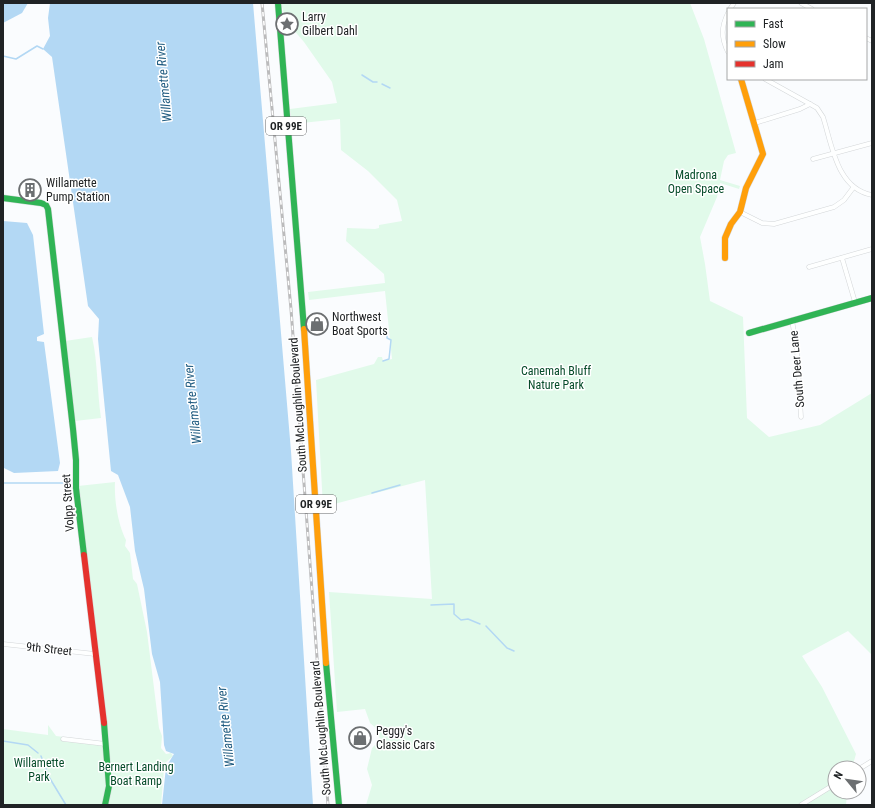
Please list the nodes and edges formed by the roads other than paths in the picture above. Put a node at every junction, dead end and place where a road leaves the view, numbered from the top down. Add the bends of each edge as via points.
1 (278, 3) edge
2 (801, 3) edge
3 (810, 8) edge
4 (727, 16) edge
5 (727, 49) edge
6 (741, 80) edge
7 (767, 80) edge
8 (810, 104) junction
9 (754, 123) junction
10 (872, 143) edge
11 (835, 153) junction
12 (813, 159) dead end
13 (853, 188) junction
14 (872, 195) edge
15 (3, 198) edge
16 (740, 212) junction
17 (872, 250) edge
18 (725, 258) dead end
19 (842, 258) junction
20 (809, 267) dead end
21 (872, 298) edge
22 (855, 302) junction
23 (792, 320) junction
24 (749, 333) dead end
25 (801, 417) dead end
26 (3, 644) edge
27 (95, 654) junction
28 (63, 739) dead end
29 (106, 744) junction
30 (827, 789) edge
31 (105, 805) edge
32 (339, 805) edge
33 (801, 805) edge

1 - 32 main road, South McLoughlin Boulevard / OR 99E
2 - 3 street
4 - 5 street via 722,33
6 - 9 main road
7 - 8 street
8 - 9 street
8 - 11 street via 817,108 823,117
9 - 16 main road via 762,154 746,188
10 - 11 street
11 - 12 street
11 - 13 street via 843,175
13 - 14 street
13 - 16 street via 844,200 834,207 774,224 762,223
15 - 27 main road, Volpp Street via 41,203 48,209
16 - 18 main road via 725,238
17 - 19 street
19 - 20 street
19 - 22 street
21 - 22 main road
22 - 23 main road
23 - 24 main road
23 - 25 street, South Deer Lane via 797,352
26 - 27 street, 9th Street
27 - 29 main road, Volpp Street
28 - 29 street
29 - 31 main road, Volpp Street via 109,782
30 - 33 street

